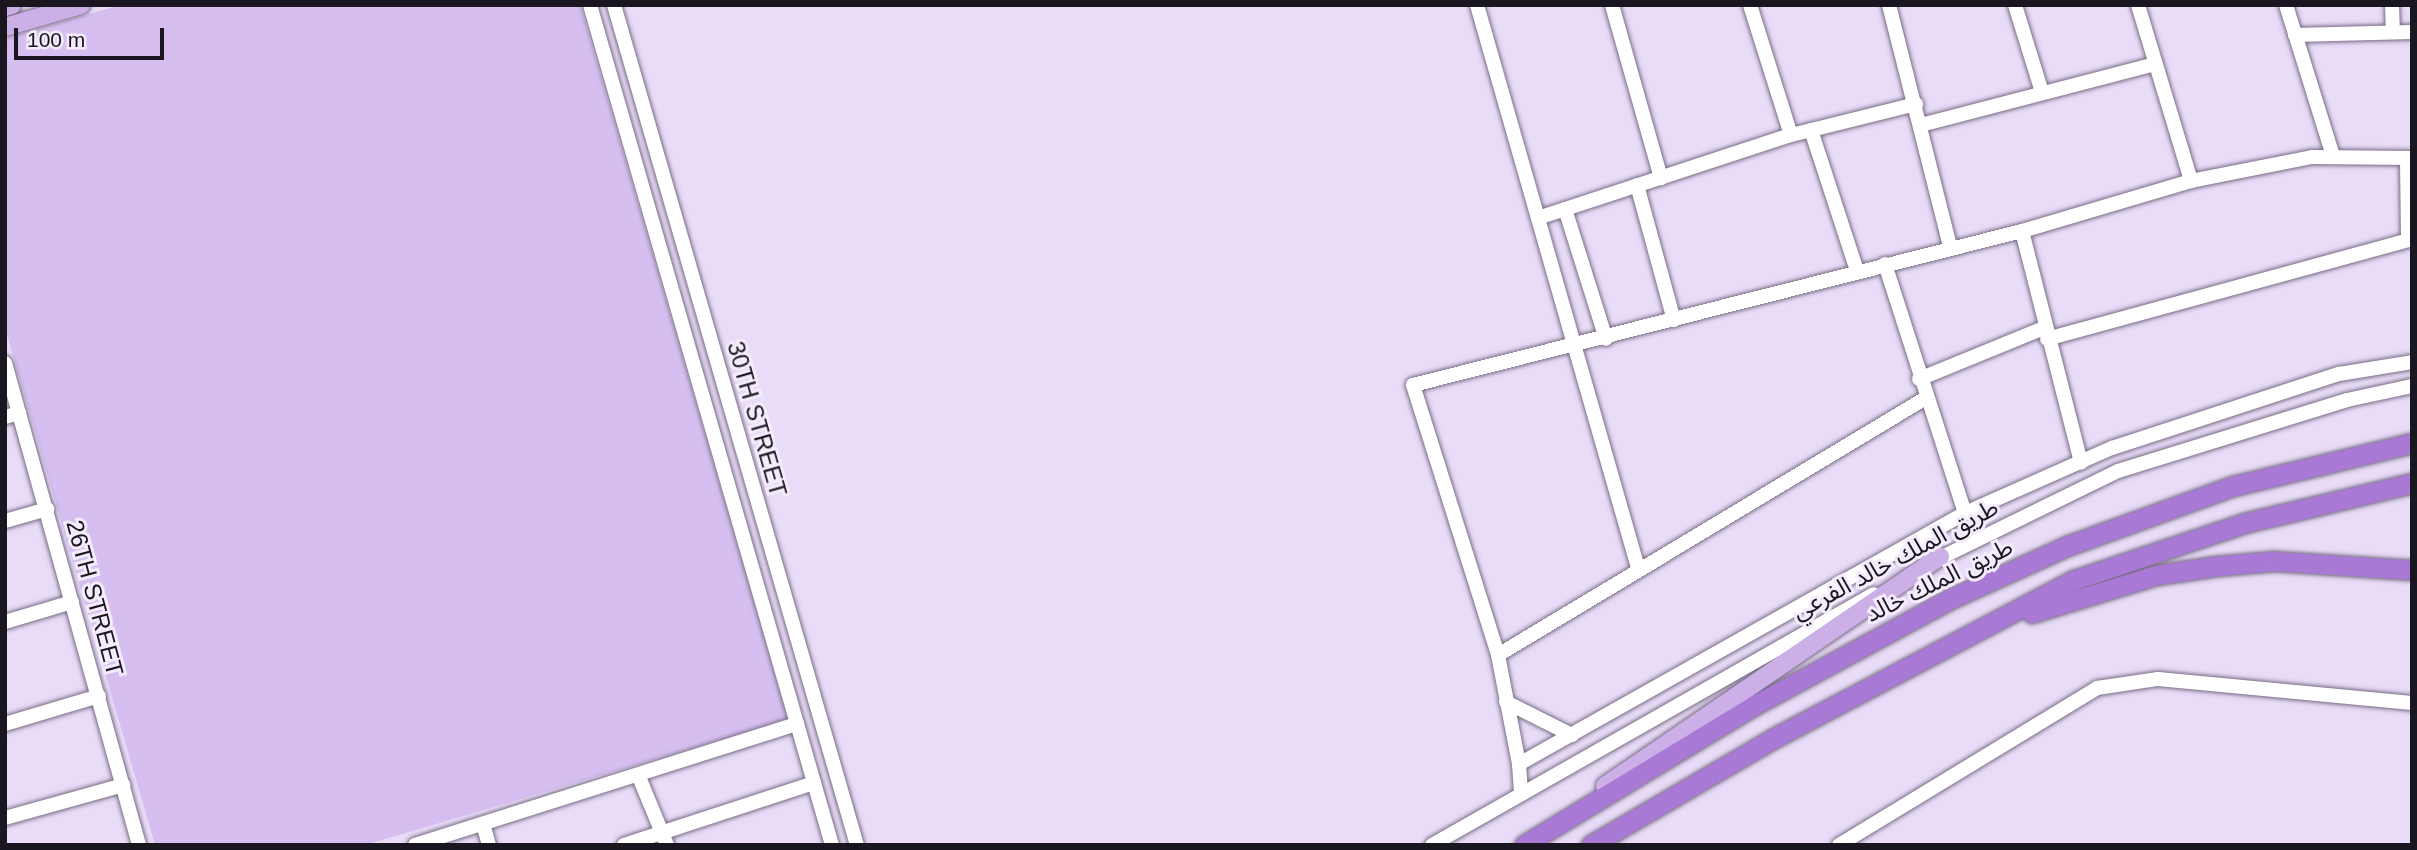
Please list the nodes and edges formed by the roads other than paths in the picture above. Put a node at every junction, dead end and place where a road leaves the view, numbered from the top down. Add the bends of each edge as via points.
1 (12, 5) edge
2 (81, 5) edge
3 (590, 5) edge
4 (614, 5) edge
5 (1477, 5) edge
6 (1612, 5) edge
7 (1751, 5) edge
8 (1889, 5) edge
9 (2015, 5) edge
10 (2138, 5) edge
11 (2286, 5) edge
12 (2392, 5) edge
13 (5, 7) edge
14 (5, 27) edge
15 (2393, 32) junction
16 (2412, 32) edge
17 (2295, 35) junction
18 (2155, 64) junction
19 (2041, 89) junction
20 (1916, 104) junction
21 (1921, 125) junction
22 (1811, 131) junction
23 (1791, 135) junction
24 (2333, 156) junction
25 (2409, 158) edge
26 (1661, 178) junction
27 (2191, 181) junction
28 (1637, 186) junction
29 (1565, 209) junction
30 (1538, 218) junction
31 (2022, 231) junction
32 (1950, 246) junction
33 (1885, 264) junction
34 (1857, 271) junction
35 (1674, 320) junction
36 (2046, 334) junction
37 (1605, 339) junction
38 (1577, 346) junction
39 (2412, 362) edge
40 (5, 363) edge
41 (1919, 379) junction
42 (2412, 386) edge
43 (1926, 398) junction
44 (12, 415) edge
45 (2412, 443) edge
46 (2081, 463) junction
47 (2412, 483) edge
48 (47, 509) junction
49 (1965, 513) junction
50 (5, 521) edge
51 (1940, 557) junction
52 (2334, 566) junction
53 (1638, 568) junction
54 (2412, 570) edge
55 (2412, 578) edge
56 (72, 602) junction
57 (5, 622) edge
58 (1968, 635) junction
59 (1498, 655) junction
60 (99, 696) junction
61 (1506, 702) junction
62 (2412, 703) edge
63 (5, 724) edge
64 (797, 724) junction
65 (1572, 735) junction
66 (1520, 764) junction
67 (639, 778) junction
68 (814, 783) junction
69 (123, 785) junction
70 (1521, 794) junction
71 (5, 818) edge
72 (483, 824) junction
73 (666, 839) edge
74 (139, 845) edge
75 (415, 845) edge
76 (489, 845) edge
77 (624, 845) edge
78 (832, 845) edge
79 (857, 845) edge
80 (1432, 845) edge
81 (1523, 845) edge
82 (1591, 845) edge
83 (1839, 845) edge

1 - 13 main road
2 - 14 main road
3 - 64 street, 30TH STREET
4 - 79 street, 30TH STREET
5 - 30 street
6 - 26 street
7 - 23 street
8 - 20 street
9 - 19 street
10 - 18 street
11 - 17 street
12 - 15 street
15 - 16 street
15 - 17 street
17 - 24 street
18 - 19 street
18 - 27 street
19 - 21 street
20 - 21 street
20 - 22 street
21 - 32 street
22 - 23 street
22 - 34 street
23 - 26 street
24 - 25 street
24 - 27 street
25 - 36 street via 2408,240
26 - 28 street
27 - 31 street
28 - 29 street
28 - 35 street
29 - 30 street
29 - 37 street
30 - 38 street
31 - 32 street
31 - 36 street
32 - 33 street
33 - 34 street
33 - 41 street
34 - 35 street
35 - 37 street
36 - 41 street
36 - 46 street
37 - 38 street
38 - 53 street
38 - 59 street via 1413,385
39 - 46 street via 2339,374
40 - 44 street, 26TH STREET
41 - 43 street
42 - 51 street, طريق الملك خالد الفرعي via 2347,400 2118,471
43 - 49 street
43 - 53 street
44 - 48 street, 26TH STREET
45 - 81 highway, طريق الملك خالد via 2233,486 2067,546 1960,594 1753,706
46 - 49 street
47 - 58 highway via 2244,523 2074,580
48 - 50 street
48 - 56 street, 26TH STREET
49 - 65 street
51 - 70 street, طريق الملك خالد الفرعي
51 - 81 main road
52 - 54 highway
52 - 55 highway
52 - 58 highway via 2274,561 2156,575
53 - 59 street
56 - 57 street
56 - 60 street, 26TH STREET
58 - 82 highway
59 - 61 street
60 - 63 street
60 - 69 street, 26TH STREET
61 - 65 street
61 - 66 street
62 - 83 street via 2158,679 2097,688
64 - 67 street
64 - 68 street, 30TH STREET
65 - 66 street
66 - 70 street
67 - 72 street
67 - 73 street
68 - 73 street
68 - 78 street, 30TH STREET
69 - 71 street
69 - 74 street, 26TH STREET
70 - 80 street, طريق الملك خالد الفرعي
72 - 75 street
72 - 76 street
73 - 77 street

